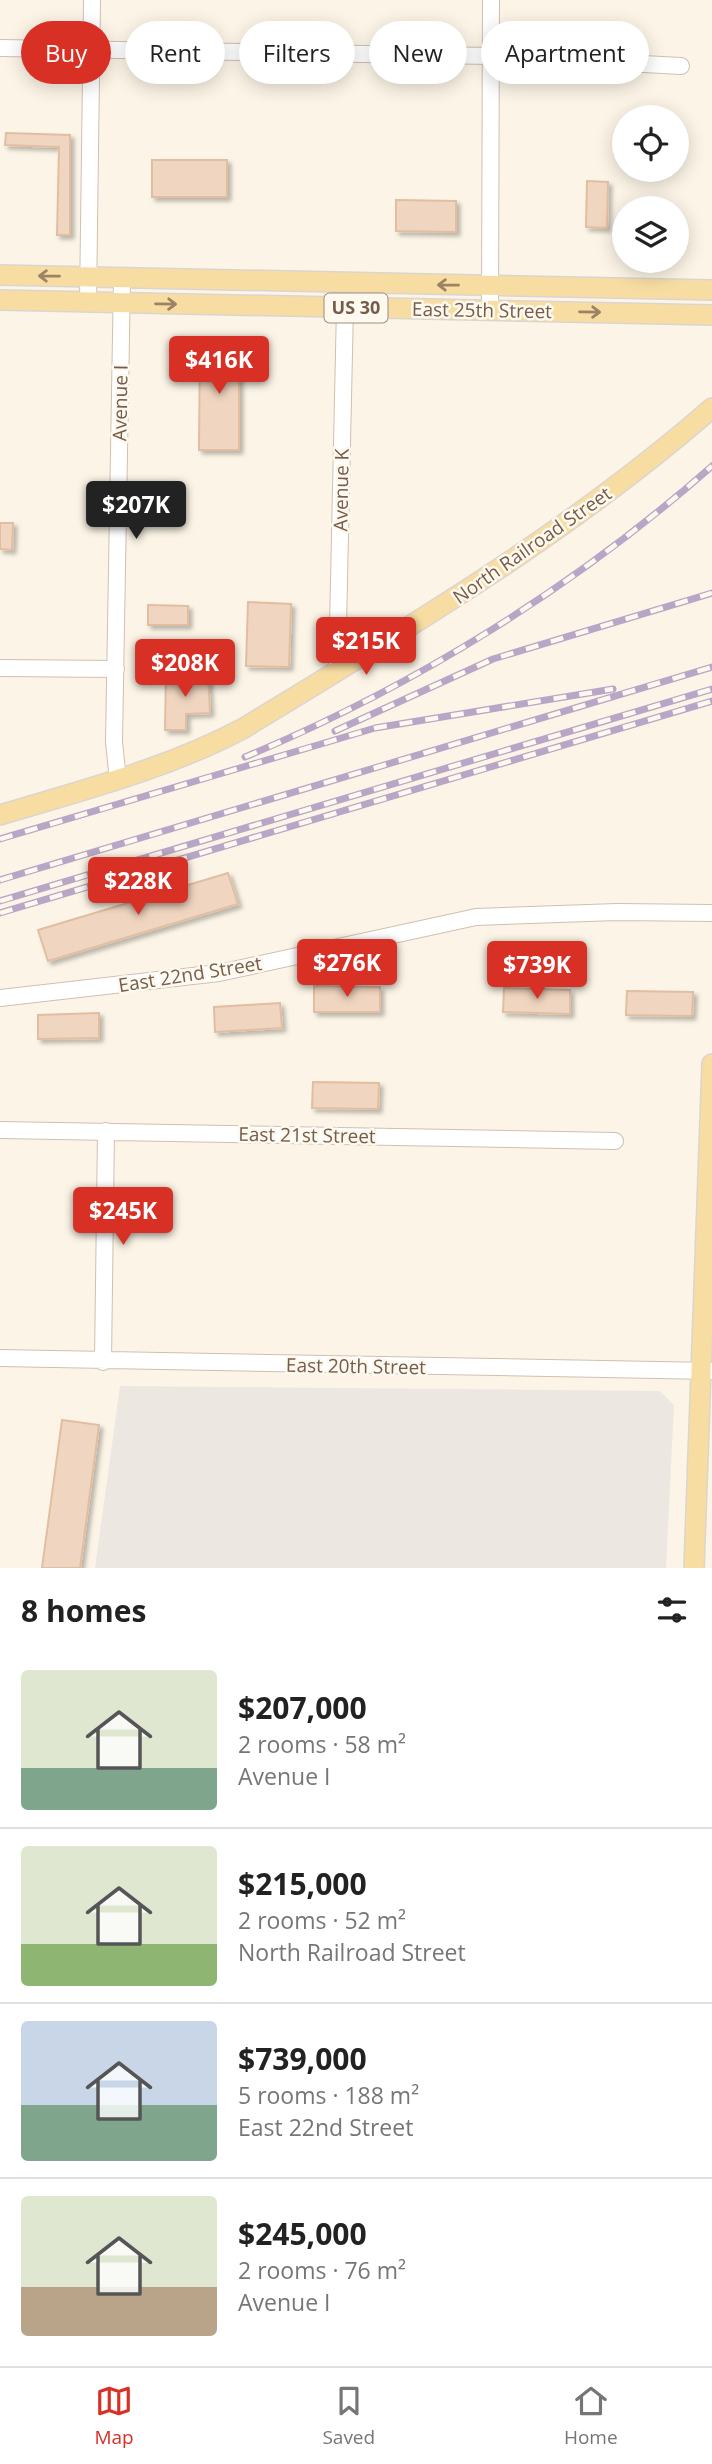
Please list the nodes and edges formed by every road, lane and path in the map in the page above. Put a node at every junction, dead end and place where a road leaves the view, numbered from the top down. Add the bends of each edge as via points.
1 (92, 0) edge
2 (491, 0) edge
3 (92, 21) edge
4 (491, 21) edge
5 (0, 48) edge
6 (21, 48) edge
7 (111, 50) edge
8 (481, 56) edge
9 (649, 64) edge
10 (681, 66) dead end
11 (91, 84) edge
12 (492, 84) edge
13 (0, 275) edge
14 (88, 277) junction
15 (122, 278) junction
16 (490, 285) junction
17 (712, 290) edge
18 (0, 300) edge
19 (88, 302) junction
20 (122, 303) junction
21 (345, 307) junction
22 (490, 311) junction
23 (712, 315) edge
24 (712, 393) edge
25 (712, 408) edge
26 (679, 438) junction
27 (0, 668) edge
28 (116, 669) junction
29 (337, 672) junction
30 (118, 780) junction
31 (0, 815) edge
32 (712, 913) edge
33 (0, 998) edge
34 (712, 1064) edge
35 (0, 1129) edge
36 (106, 1131) junction
37 (615, 1141) dead end
38 (0, 1358) edge
39 (103, 1362) junction
40 (706, 1370) edge
41 (694, 1568) edge

1 - 3 street
2 - 4 street
5 - 6 street
7 - 8 street
9 - 10 street
11 - 14 street
12 - 16 street
14 -> 13 main road, East 25th Street / US 30
14 - 15 main road, East 25th Street / US 30
14 - 19 street
16 -> 15 main road, East 25th Street / US 30
15 - 20 street, Avenue I
16 - 17 main road, East 25th Street / US 30
16 - 22 street
18 - 19 main road, East 25th Street / US 30
19 - 20 main road, East 25th Street / US 30
20 -> 21 main road, East 25th Street / US 30
20 - 28 street, Avenue I
21 - 22 main road, East 25th Street / US 30
21 - 29 street, Avenue K
22 -> 23 main road, East 25th Street / US 30
24 - 26 main road
25 - 26 main road
26 - 29 main road, North Railroad Street via 484,580
27 - 28 street
28 - 30 street, Avenue I
29 - 30 main road, North Railroad Street via 208,747
30 - 31 main road, North Railroad Street
32 - 33 street, East 22nd Street via 475,916 219,973
34 - 40 main road
35 - 36 street, East 21st Street
36 - 37 street, East 21st Street
36 - 39 street
38 - 39 street, East 20th Street
39 - 40 street, East 20th Street
40 - 41 main road

